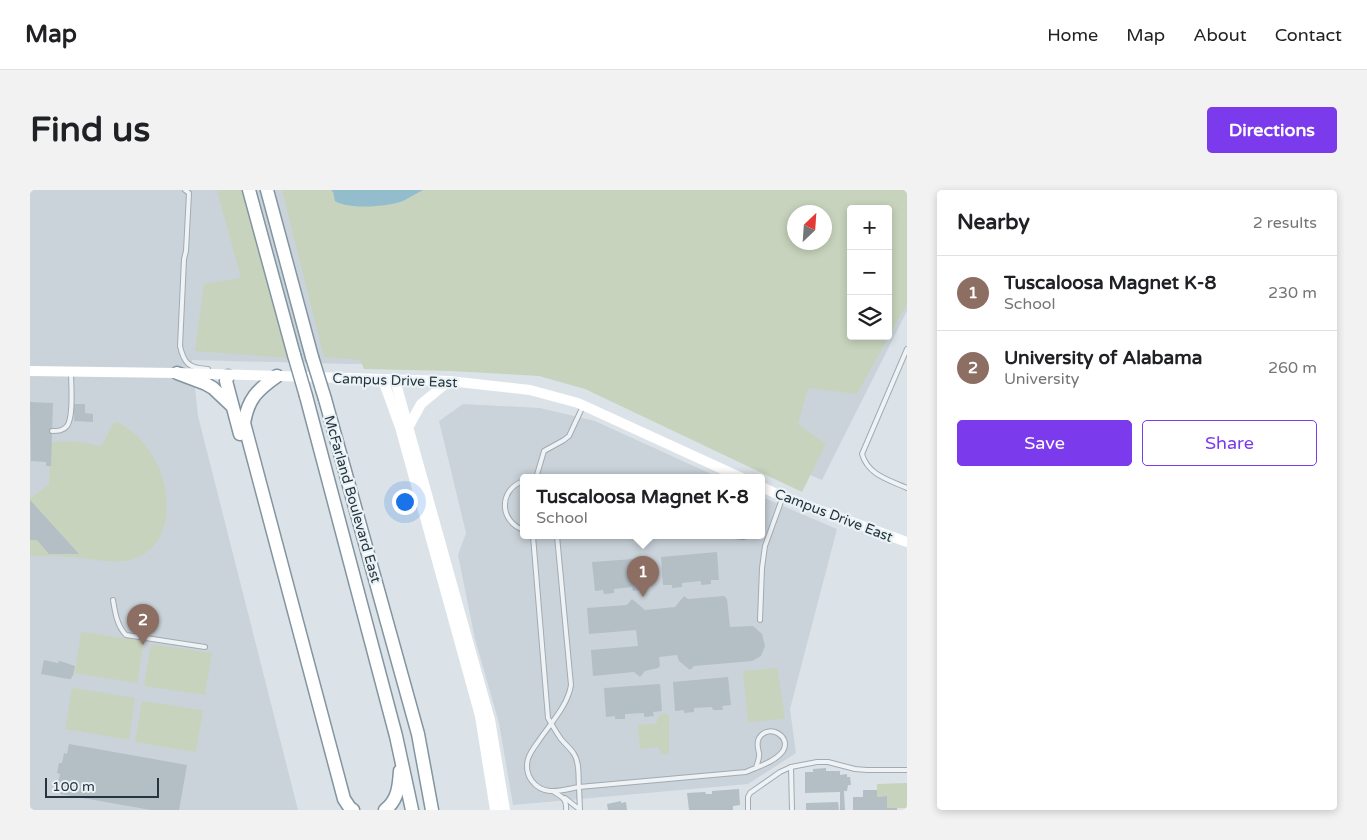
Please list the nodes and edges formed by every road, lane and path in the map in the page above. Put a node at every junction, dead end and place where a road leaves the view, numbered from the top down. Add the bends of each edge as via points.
1 (185, 190) edge
2 (248, 190) edge
3 (267, 190) edge
4 (907, 349) edge
5 (30, 371) edge
6 (71, 372) junction
7 (177, 373) junction
8 (228, 376) junction
9 (276, 376) junction
10 (383, 380) junction
11 (395, 380) junction
12 (449, 382) junction
13 (583, 406) junction
14 (233, 408) junction
15 (244, 422) junction
16 (409, 426) junction
17 (52, 430) dead end
18 (537, 474) edge
19 (733, 474) edge
20 (520, 482) edge
21 (765, 488) edge
22 (907, 488) edge
23 (783, 497) junction
24 (520, 528) edge
25 (533, 539) edge
26 (557, 539) edge
27 (907, 542) edge
28 (113, 600) dead end
29 (760, 620) dead end
30 (205, 647) dead end
31 (551, 723) junction
32 (401, 758) junction
33 (791, 767) junction
34 (756, 768) junction
35 (907, 770) edge
36 (578, 787) junction
37 (554, 792) junction
38 (563, 797) junction
39 (433, 809) edge
40 (579, 809) edge
41 (342, 810) edge
42 (353, 810) edge
43 (385, 810) edge
44 (412, 810) edge
45 (495, 810) edge
46 (505, 810) edge
47 (566, 810) edge
48 (748, 810) edge
49 (792, 810) edge

1 - 8 lane via 189,193 181,322 182,358 187,364 219,370
2 - 32 highway, McFarland Boulevard East, bridge
3 - 39 highway, McFarland Boulevard East, bridge via 418,734
4 - 22 lane via 862,454 870,470
5 - 6 street, Campus Drive East
6 - 7 street, Campus Drive East
6 - 17 lane via 70,419 60,431
7 - 8 street, Campus Drive East
7 - 14 highway via 213,388
8 - 9 street, Campus Drive East
8 - 14 highway via 226,381
8 - 15 highway
9 - 10 street, Campus Drive East
9 - 15 highway via 252,397
10 - 11 street, Campus Drive East
10 - 45 street via 400,427 480,716
11 - 12 street, Campus Drive East
11 - 16 street
12 - 13 street, Campus Drive East via 530,390
12 - 16 street via 421,404
13 - 18 lane via 569,436 544,451
13 - 19 street, Campus Drive East
14 - 41 highway
15 - 42 highway via 344,799
16 - 46 street via 490,720
20 - 24 lane via 511,488 504,503 508,520
21 - 23 street, Campus Drive East
23 - 27 street, Campus Drive East
23 - 29 lane via 765,546
25 - 31 lane via 548,718
26 - 31 lane via 571,685
28 - 30 lane via 126,635
31 - 36 lane via 575,755
31 - 37 lane via 528,757 527,767 529,778 537,787
32 - 43 highway via 397,794
32 - 44 highway, McFarland Boulevard East
33 - 35 lane via 828,762 854,769
33 - 48 lane via 750,793
33 - 49 lane
34 - 34 lane via 783,750 781,735 769,731 759,737
34 - 36 lane via 746,772
36 - 37 lane
36 - 40 lane
37 - 38 lane
38 - 40 lane
38 - 47 lane

